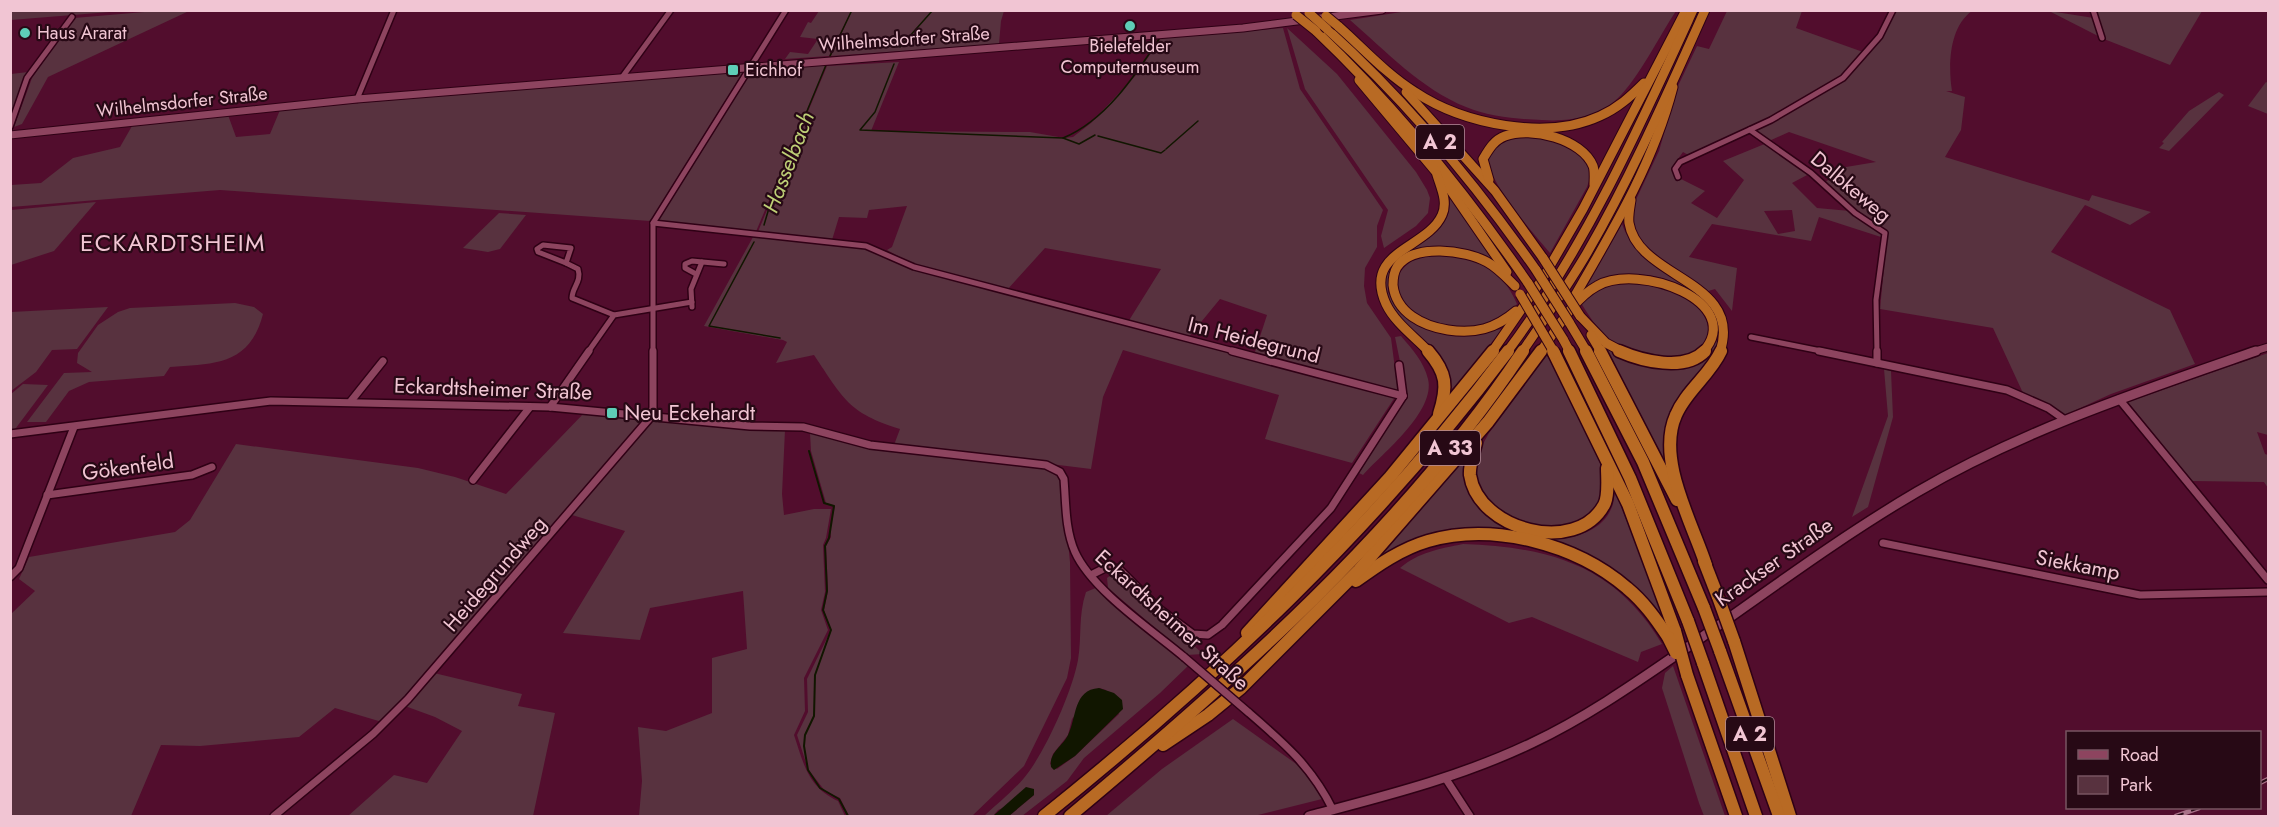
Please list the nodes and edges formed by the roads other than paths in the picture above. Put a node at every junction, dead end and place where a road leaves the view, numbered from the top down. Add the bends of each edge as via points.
1 (394, 10) edge
2 (671, 10) edge
3 (786, 10) edge
4 (1337, 10) edge
5 (1382, 10) edge
6 (1686, 10) edge
7 (1693, 10) edge
8 (1705, 10) edge
9 (1893, 10) edge
10 (2093, 10) edge
11 (1318, 11) edge
12 (1308, 12) edge
13 (1294, 13) edge
14 (72, 17) dead end
15 (1345, 17) junction
16 (2102, 38) dead end
17 (1344, 57) junction
18 (1658, 63) junction
19 (1380, 65) junction
20 (750, 66) junction
21 (1677, 69) junction
22 (623, 76) junction
23 (357, 99) junction
24 (10, 127) edge
25 (1750, 130) junction
26 (10, 135) edge
27 (1437, 175) junction
28 (1678, 177) dead end
29 (1495, 190) junction
30 (1592, 192) junction
31 (1630, 200) junction
32 (653, 223) junction
33 (702, 262) junction
34 (566, 263) junction
35 (724, 264) dead end
36 (696, 274) junction
37 (1532, 285) junction
38 (1517, 290) junction
39 (652, 308) junction
40 (614, 315) junction
41 (1580, 316) junction
42 (1564, 323) junction
43 (1751, 337) dead end
44 (2268, 347) edge
45 (383, 361) dead end
46 (1877, 363) junction
47 (1399, 365) dead end
48 (1403, 396) junction
49 (2119, 399) junction
50 (351, 402) junction
51 (530, 407) junction
52 (550, 407) junction
53 (651, 415) junction
54 (2065, 420) junction
55 (1488, 422) junction
56 (74, 427) junction
57 (10, 434) edge
58 (1426, 434) junction
59 (1604, 453) junction
60 (212, 467) dead end
61 (473, 480) dead end
62 (47, 495) junction
63 (1883, 543) dead end
64 (1706, 565) junction
65 (1091, 575) junction
66 (10, 577) edge
67 (2268, 580) edge
68 (2268, 592) edge
69 (1315, 616) junction
70 (1671, 634) junction
71 (1203, 682) junction
72 (1137, 761) junction
73 (1446, 779) junction
74 (1333, 810) junction
75 (274, 816) edge
76 (1044, 816) edge
77 (1070, 816) edge
78 (1309, 816) edge
79 (1470, 816) edge
80 (1736, 816) edge
81 (1756, 816) edge
82 (1779, 816) edge
83 (1790, 816) edge

1 - 23 street
2 - 22 street
3 - 20 street
4 - 15 street
5 - 15 street, Wilhelmsdorfer Straße
6 - 18 highway
7 - 71 highway, A 33 via 1618,170 1578,243 1499,364 1390,496 1277,613
8 - 21 highway, A 33
9 - 25 street via 1880,36 1843,78
10 - 16 street
11 - 19 highway, bridge
12 - 42 highway, A 2, bridge via 1391,89 1444,147 1536,270
13 - 17 highway, A 2, bridge
14 - 24 street via 27,78
15 - 20 street, Wilhelmsdorfer Straße
17 - 27 highway via 1380,108
17 - 37 highway, A 2 via 1446,168
18 - 19 highway via 1635,93 1616,109 1587,121 1541,127 1495,124 1452,112 1424,98
18 - 30 highway
19 - 29 highway
20 - 22 street, Wilhelmsdorfer Straße
20 - 32 street
21 - 31 highway via 1666,121
21 - 72 highway, A 33 via 1629,173 1568,284 1454,443 1332,579 1226,683
22 - 23 street, Wilhelmsdorfer Straße
23 - 26 street, Wilhelmsdorfer Straße
25 - 28 street via 1680,162 1675,169
25 - 46 street, Dalbkeweg via 1885,233 1876,300
27 - 38 highway
27 - 58 highway via 1446,195 1443,216 1432,230 1389,261 1381,282 1382,296 1391,312 1434,357 1446,382 1442,408
29 - 30 highway via 1483,165 1485,151 1501,138 1531,132 1563,140 1586,154 1596,174
29 - 41 highway, bridge
30 - 37 highway
31 - 42 highway
31 - 64 highway via 1627,216 1633,239 1655,260 1703,293 1724,325 1725,337 1718,360 1683,399 1671,431 1675,475
32 - 39 street
32 - 48 street, Im Heidegrund via 866,246 914,267
33 - 35 street
33 - 36 street
33 - 36 street via 685,264
34 - 34 street via 569,247 543,245 537,249
34 - 40 street via 578,269 581,276 572,298
36 - 39 street via 692,304
37 - 38 highway via 1517,310 1495,326 1454,332 1422,322 1405,310 1395,296 1393,278 1396,269 1409,257 1451,250 1484,260
37 - 58 highway via 1457,398
37 - 81 highway, A 2, bridge via 1624,461 1665,557
38 - 59 highway, bridge
39 - 40 street
39 - 53 street
40 - 52 street
41 - 42 highway via 1605,344 1652,362 1671,363 1694,357 1708,347 1712,338 1711,321 1699,303 1671,285 1647,278 1612,279 1593,288 1575,303
41 - 64 highway via 1656,456
42 - 55 highway
42 - 82 highway, A 2, bridge via 1640,455 1675,534
43 - 46 street
44 - 49 street, Krackser Straße
45 - 50 street
46 - 54 street via 2007,390 2049,408
47 - 48 street
48 - 65 street via 1326,514 1211,633 1203,637 1186,632 1119,569 1107,567
49 - 54 street, Krackser Straße
49 - 67 street
50 - 51 street, Eckardtsheimer Straße
50 - 56 street, Eckardtsheimer Straße via 288,400
51 - 52 street, Eckardtsheimer Straße
51 - 61 street
52 - 53 street, Eckardtsheimer Straße
53 - 65 street, Eckardtsheimer Straße via 750,426 803,427 870,445 1053,468 1064,478 1070,534 1079,560
53 - 75 street, Heidegrundweg via 408,699 373,734
54 - 73 street, Krackser Straße via 1984,456 1852,531 1611,699 1562,728
55 - 59 highway via 1471,452 1471,484 1491,511 1523,529 1558,534 1593,523 1609,498
55 - 69 highway
56 - 57 street, Eckardtsheimer Straße
56 - 62 street
58 - 71 highway
59 - 70 highway via 1628,504
60 - 62 street, Gökenfeld via 192,475
62 - 66 street via 19,568
63 - 68 street, Siekkamp via 2140,595
64 - 83 highway, bridge
65 - 74 street, Eckardtsheimer Straße, bridge via 1298,755 1313,772
69 - 70 highway via 1370,570 1415,546 1459,536 1492,535 1548,545 1591,564 1631,592
69 - 72 highway via 1226,700
70 - 80 highway, bridge
71 - 76 highway, A 33
72 - 77 highway, A 33
73 - 74 street, Krackser Straße
73 - 79 street
74 - 78 street, Krackser Straße

